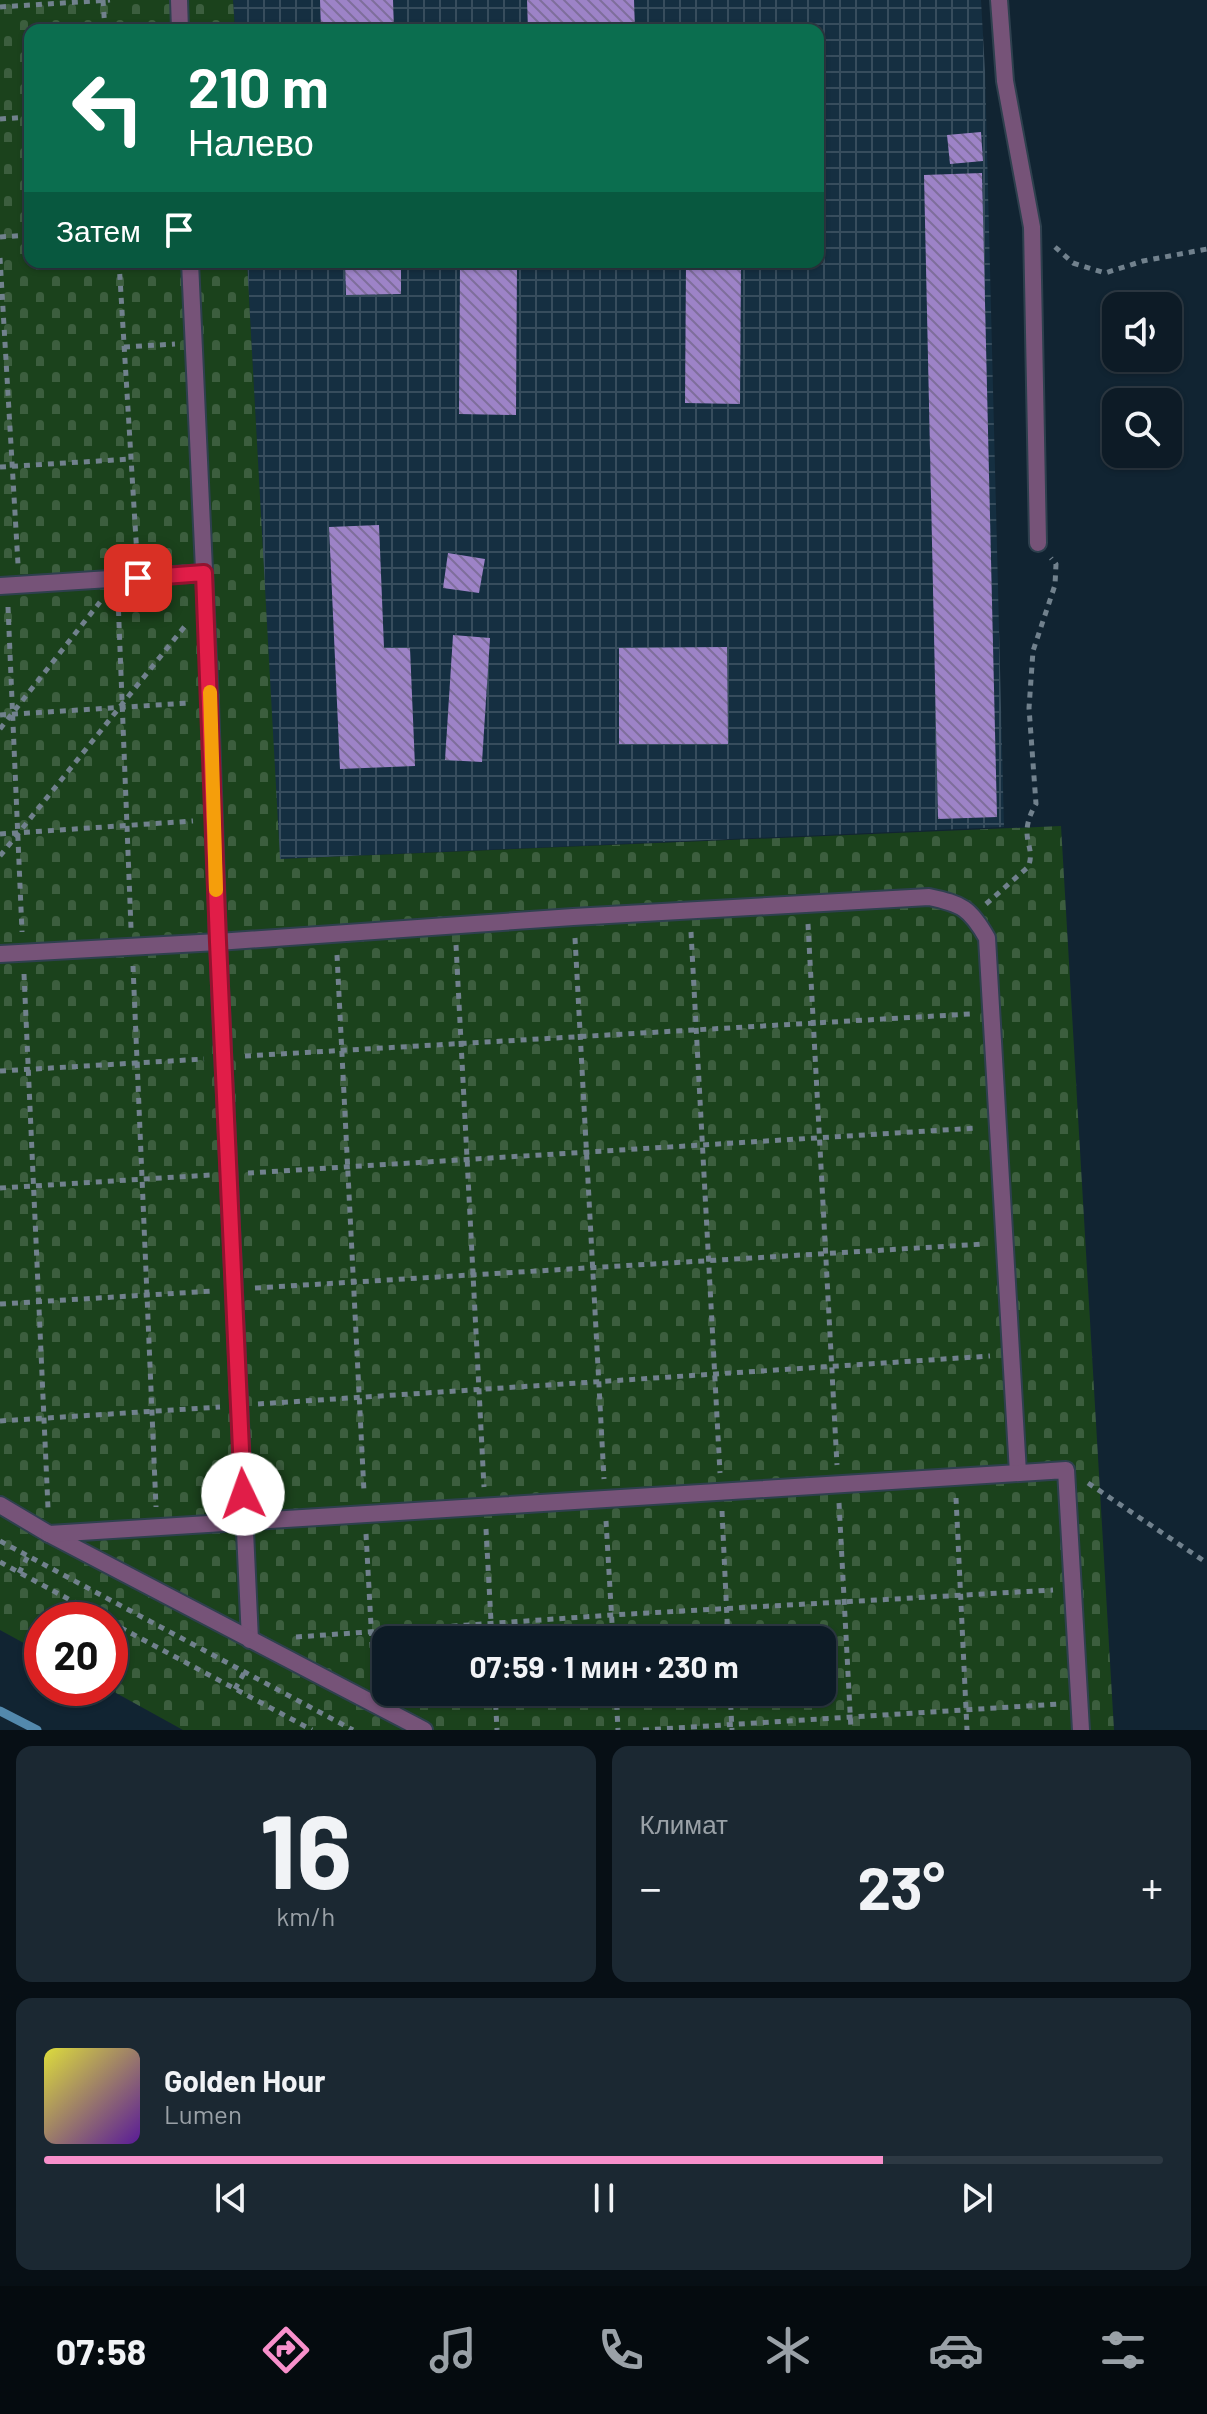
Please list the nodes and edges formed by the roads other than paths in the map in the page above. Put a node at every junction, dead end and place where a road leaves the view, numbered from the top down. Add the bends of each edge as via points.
1 (179, 0) edge
2 (999, 0) edge
3 (180, 24) edge
4 (190, 268) edge
5 (1038, 543) road end
6 (204, 573) junction
7 (9, 586) edge
8 (218, 942) junction
9 (0, 954) edge
10 (1018, 1473) junction
11 (0, 1505) edge
12 (245, 1523) junction
13 (49, 1534) junction
14 (250, 1640) junction
15 (424, 1730) edge
16 (1081, 1730) edge

1 - 3 lane
2 - 5 lane via 1005,81 1032,227
4 - 6 lane
6 - 7 lane
6 - 8 lane
8 - 9 lane
8 - 10 lane via 929,897 954,902 974,916 987,938
8 - 12 lane
10 - 12 lane
10 - 16 lane via 1066,1470
11 - 13 lane
12 - 13 lane
12 - 14 lane
13 - 14 lane
14 - 15 lane

